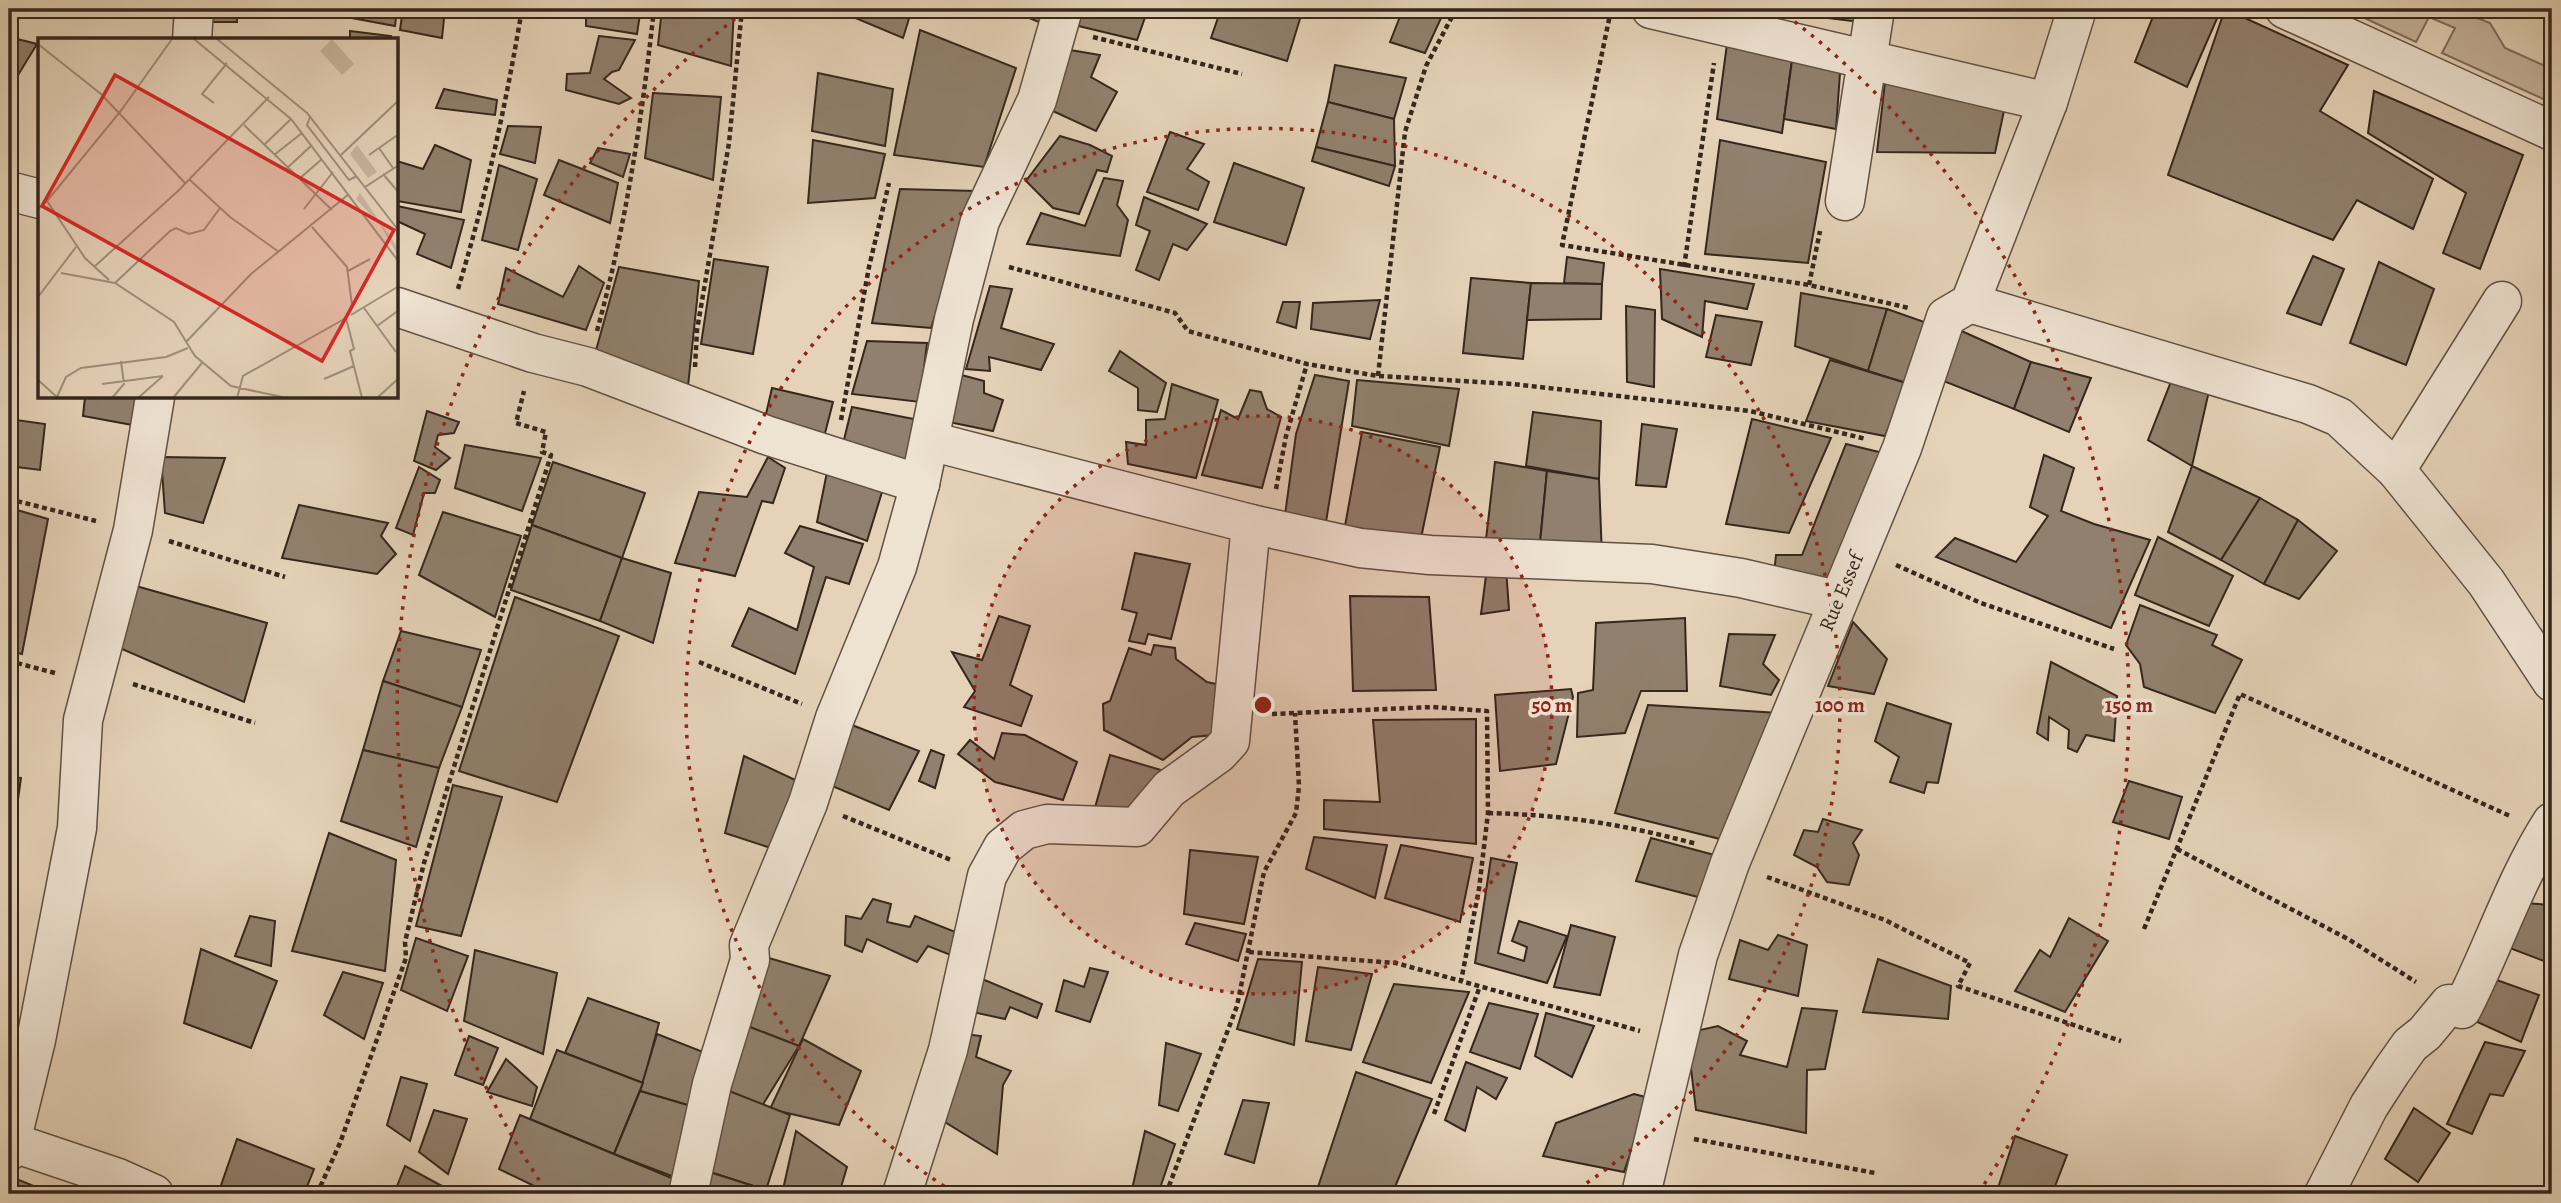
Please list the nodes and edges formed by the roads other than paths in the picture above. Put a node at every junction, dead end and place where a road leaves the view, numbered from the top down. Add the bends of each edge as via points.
1 (194, 9) edge
2 (1651, 9) edge
3 (1875, 9) edge
4 (2077, 9) edge
5 (2285, 9) edge
6 (1704, 17) edge
7 (1060, 19) edge
8 (192, 38) edge
9 (1866, 57) junction
10 (2048, 102) junction
11 (2552, 131) edge
12 (9, 191) edge
13 (38, 198) edge
14 (1845, 201) road end
15 (2502, 301) dead end
16 (399, 308) edge
17 (1958, 310) junction
18 (155, 399) edge
19 (930, 442) junction
20 (2396, 470) junction
21 (920, 484) junction
22 (1260, 526) junction
23 (1837, 600) junction
24 (2552, 682) edge
25 (2549, 827) edge
26 (10, 1147) edge
27 (154, 1194) edge
28 (688, 1194) edge
29 (902, 1194) edge
30 (1641, 1194) edge
31 (2324, 1194) edge

1 - 8 street
2 - 6 street
3 - 9 street
4 - 10 street, Rue Essef
5 - 11 street
6 - 9 street
7 - 19 street via 1037,100 980,221 954,319
9 - 10 street
9 - 14 street
10 - 17 street, Rue Essef
12 - 13 street
15 - 20 street
16 - 21 street via 587,367 834,459
17 - 20 street via 2308,404 2339,417
17 - 23 street, Rue Essef
18 - 26 street via 133,530 83,720 77,828
19 - 21 street
19 - 22 street
20 - 24 street via 2486,582
21 - 28 street via 897,567 749,945 750,960 712,1084
22 - 23 street via 1360,548 1430,555 1652,564
22 - 29 street via 1230,741 1169,789 1137,827 1048,824 1024,830 1003,847 988,876 948,1050
23 - 30 street, Rue Essef via 1731,859 1698,955
25 - 31 street via 2508,903 2498,935 2462,1009 2449,1003 2425,1034 2410,1045 2369,1106
26 - 27 street via 118,1178

